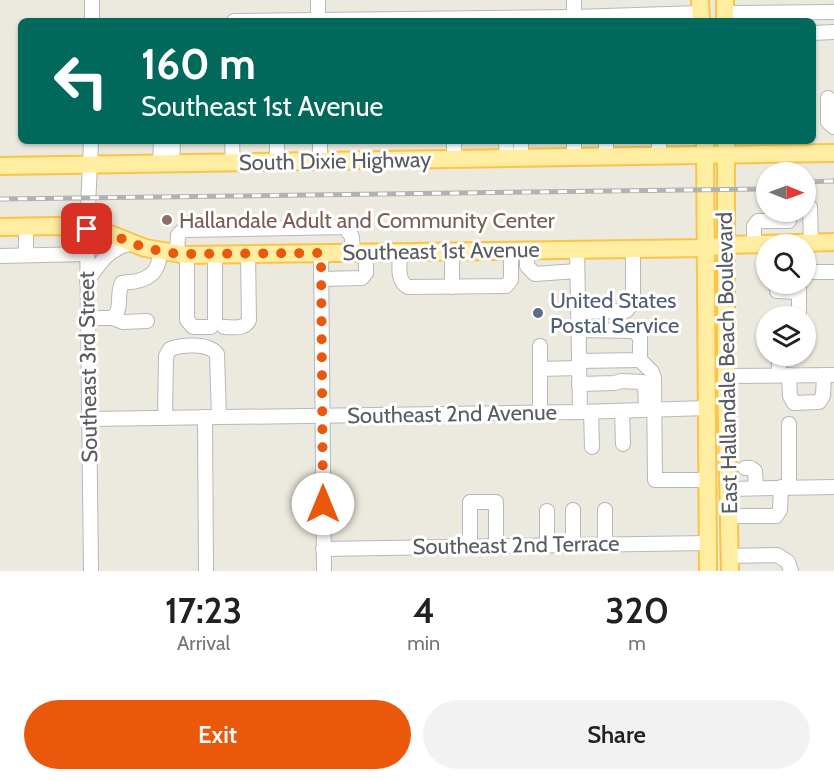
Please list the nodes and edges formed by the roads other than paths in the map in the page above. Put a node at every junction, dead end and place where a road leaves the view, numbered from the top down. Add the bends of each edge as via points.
1 (92, 0) edge
2 (318, 0) edge
3 (574, 0) edge
4 (657, 7) edge
5 (678, 7) edge
6 (700, 11) edge
7 (725, 11) edge
8 (828, 12) edge
9 (92, 18) edge
10 (318, 18) edge
11 (574, 18) edge
12 (632, 18) edge
13 (823, 32) edge
14 (828, 98) dead end
15 (834, 128) edge
16 (91, 144) edge
17 (162, 144) edge
18 (172, 144) edge
19 (232, 144) edge
20 (277, 144) edge
21 (320, 144) edge
22 (454, 144) edge
23 (800, 147) edge
24 (659, 148) edge
25 (706, 148) edge
26 (726, 148) edge
27 (514, 149) edge
28 (574, 149) edge
29 (606, 149) edge
30 (834, 153) edge
31 (454, 159) junction
32 (320, 161) junction
33 (277, 162) junction
34 (166, 163) junction
35 (233, 163) junction
36 (90, 164) junction
37 (0, 166) edge
38 (757, 222) edge
39 (26, 226) junction
40 (0, 227) edge
41 (87, 229) junction
42 (834, 242) edge
43 (131, 243) junction
44 (816, 243) edge
45 (725, 244) junction
46 (754, 244) joint
47 (706, 248) junction
48 (577, 249) junction
49 (633, 249) junction
50 (519, 250) junction
51 (452, 251) junction
52 (160, 252) junction
53 (355, 252) junction
54 (400, 252) junction
55 (321, 253) junction
56 (87, 254) junction
57 (215, 254) junction
58 (248, 254) junction
59 (26, 255) junction
60 (182, 255) junction
61 (0, 256) edge
62 (577, 271) junction
63 (816, 272) edge
64 (834, 272) edge
65 (321, 279) junction
66 (345, 279) junction
67 (87, 281) junction
68 (452, 287) junction
69 (578, 312) junction
70 (88, 318) junction
71 (113, 318) junction
72 (147, 321) dead end
73 (224, 327) dead end
74 (578, 330) junction
75 (540, 346) dead end
76 (640, 360) junction
77 (579, 365) junction
78 (782, 366) edge
79 (540, 369) junction
80 (784, 375) junction
81 (829, 375) edge
82 (726, 376) junction
83 (579, 384) junction
84 (707, 408) junction
85 (650, 410) junction
86 (622, 411) junction
87 (586, 412) junction
88 (540, 413) junction
89 (323, 415) junction
90 (212, 417) junction
91 (165, 418) junction
92 (89, 419) junction
93 (789, 424) dead end
94 (623, 444) dead end
95 (592, 447) dead end
96 (745, 468) dead end
97 (708, 480) junction
98 (785, 487) junction
99 (834, 487) edge
100 (756, 488) junction
101 (729, 489) junction
102 (573, 510) dead end
103 (605, 510) dead end
104 (547, 511) dead end
105 (708, 516) junction
106 (729, 516) junction
107 (605, 543) junction
108 (708, 543) junction
109 (547, 544) junction
110 (573, 544) junction
111 (470, 546) junction
112 (496, 546) junction
113 (323, 549) junction
114 (729, 563) edge
115 (91, 571) edge
116 (206, 571) edge
117 (324, 571) edge
118 (708, 571) edge
119 (719, 571) edge
120 (791, 571) edge

1 - 9 street
2 - 10 street
3 - 11 street
4 - 5 street
4 - 12 street
5 - 6 street
7 - 8 street
8 - 13 street
14 - 15 street via 828,122
16 - 36 street, Southeast 3rd Street
17 - 34 street
18 - 34 street
19 - 35 street
20 - 33 street
21 - 32 street
22 - 31 street
23 - 26 main road, South Dixie Highway
23 - 30 main road, South Dixie Highway
24 - 25 main road, South Dixie Highway
24 - 29 main road, South Dixie Highway
25 - 26 main road, South Dixie Highway
25 - 47 main road, East Hallandale Beach Boulevard
26 - 45 main road, East Hallandale Beach Boulevard
27 - 28 main road, South Dixie Highway
27 - 31 main road, South Dixie Highway
28 - 29 main road, South Dixie Highway
31 - 32 main road, South Dixie Highway
32 - 33 main road, South Dixie Highway
33 - 35 main road, South Dixie Highway
34 - 35 main road, South Dixie Highway
34 - 36 main road, South Dixie Highway
36 - 37 main road, South Dixie Highway
36 - 41 street, Southeast 3rd Street
38 - 46 street
39 - 40 main road, Southeast 1st Avenue
39 - 41 main road, Southeast 1st Avenue
39 - 59 street
41 - 43 main road, Southeast 1st Avenue
41 - 56 street, Southeast 3rd Street
42 - 44 main road, Southeast 1st Avenue
43 - 52 main road, Southeast 1st Avenue
43 - 67 street via 117,247 105,257
45 - 46 main road, Southeast 1st Avenue
45 - 47 main road, Southeast 1st Avenue
45 - 82 main road, East Hallandale Beach Boulevard
47 - 49 main road, Southeast 1st Avenue
47 - 84 main road, East Hallandale Beach Boulevard
48 - 49 main road, Southeast 1st Avenue
48 - 50 main road, Southeast 1st Avenue
48 - 62 street
49 - 69 street via 631,308
50 - 51 main road, Southeast 1st Avenue
50 - 62 street via 535,274
50 - 68 street via 506,286
51 - 54 main road, Southeast 1st Avenue
51 - 68 street
52 - 60 main road, Southeast 1st Avenue
52 - 71 street via 156,271 138,281 122,283 119,310
53 - 54 main road, Southeast 1st Avenue
53 - 55 main road, Southeast 1st Avenue
53 - 60 street via 345,227 183,230 178,236
53 - 66 street
53 - 66 street via 365,276
54 - 68 street via 403,285
55 - 58 main road, Southeast 1st Avenue
55 - 65 street
56 - 59 street
56 - 67 street, Southeast 3rd Street
57 - 58 main road, Southeast 1st Avenue
57 - 60 main road, Southeast 1st Avenue
57 - 60 street via 216,322 211,327 193,327 187,320
58 - 73 street via 249,320 243,327
59 - 61 street
62 - 69 street
63 - 64 street
65 - 66 street
65 - 89 street
67 - 70 street, Southeast 3rd Street
69 - 74 street
70 - 71 street
70 - 92 street, Southeast 3rd Street
71 - 72 street via 123,322
74 - 76 street via 634,331 640,337
74 - 77 street
75 - 79 street
76 - 77 street
76 - 85 street via 654,378
77 - 79 street
77 - 83 street
78 - 80 street
79 - 88 street
80 - 81 street
80 - 81 street via 794,403 819,402
80 - 82 street
82 - 101 main road, East Hallandale Beach Boulevard
83 - 85 street via 642,382
83 - 87 street
84 - 85 street, Southeast 2nd Avenue
84 - 97 main road, East Hallandale Beach Boulevard
84 - 101 main road via 718,426 719,480
85 - 86 street, Southeast 2nd Avenue
85 - 97 street via 655,480
86 - 87 street, Southeast 2nd Avenue
86 - 94 street
87 - 88 street, Southeast 2nd Avenue
87 - 95 street
88 - 89 street, Southeast 2nd Avenue
89 - 90 street, Southeast 2nd Avenue
89 - 113 street
90 - 91 street, Southeast 2nd Avenue
90 - 91 street via 217,354 208,347 184,346 170,349 166,356
90 - 116 street
91 - 92 street, Southeast 2nd Avenue
92 - 115 street, Southeast 3rd Street
93 - 98 street
96 - 100 street via 755,471
97 - 105 main road, East Hallandale Beach Boulevard
98 - 99 street
98 - 100 street
98 - 106 street via 776,516
100 - 101 street
101 - 106 main road, East Hallandale Beach Boulevard
102 - 110 street
103 - 107 street
104 - 109 street
105 - 108 main road, East Hallandale Beach Boulevard
105 - 119 main road
106 - 114 main road, East Hallandale Beach Boulevard
107 - 108 street, Southeast 2nd Terrace
107 - 110 street, Southeast 2nd Terrace
108 - 118 main road, East Hallandale Beach Boulevard
109 - 110 street, Southeast 2nd Terrace
109 - 112 street, Southeast 2nd Terrace
111 - 112 street, Southeast 2nd Terrace
111 - 112 street via 470,502 496,501
111 - 113 street, Southeast 2nd Terrace
113 - 117 street
114 - 120 street via 777,555 788,562

